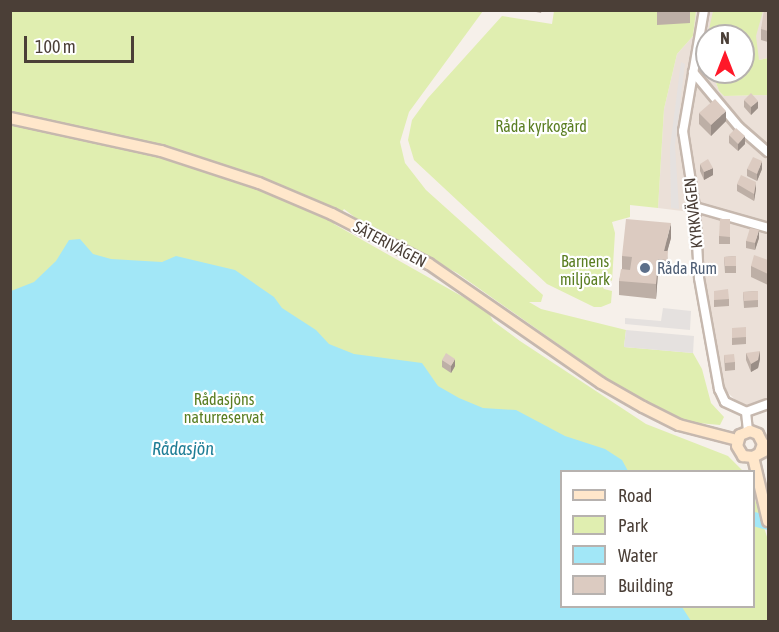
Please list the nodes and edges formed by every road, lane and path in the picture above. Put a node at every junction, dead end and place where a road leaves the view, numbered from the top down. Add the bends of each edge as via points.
1 (704, 10) edge
2 (693, 72) junction
3 (10, 118) edge
4 (768, 152) edge
5 (695, 207) junction
6 (768, 228) edge
7 (768, 404) edge
8 (746, 412) junction
9 (752, 432) junction
10 (768, 436) edge
11 (737, 440) junction
12 (761, 453) edge
13 (768, 521) edge

1 - 2 street, KYRKVÄGEN
2 - 4 street via 739,127
2 - 5 street, KYRKVÄGEN via 683,131
3 - 11 street, SÄTERIVÄGEN via 161,151 259,183 332,214 437,270 601,383 643,407 686,428
5 - 6 street
5 - 8 street, KYRKVÄGEN via 699,278 719,389 731,407
7 - 8 street
8 - 9 street
9 - 10 street
9 - 11 street
9 - 12 street via 763,442
11 - 12 street via 740,453
12 - 13 street via 763,504

